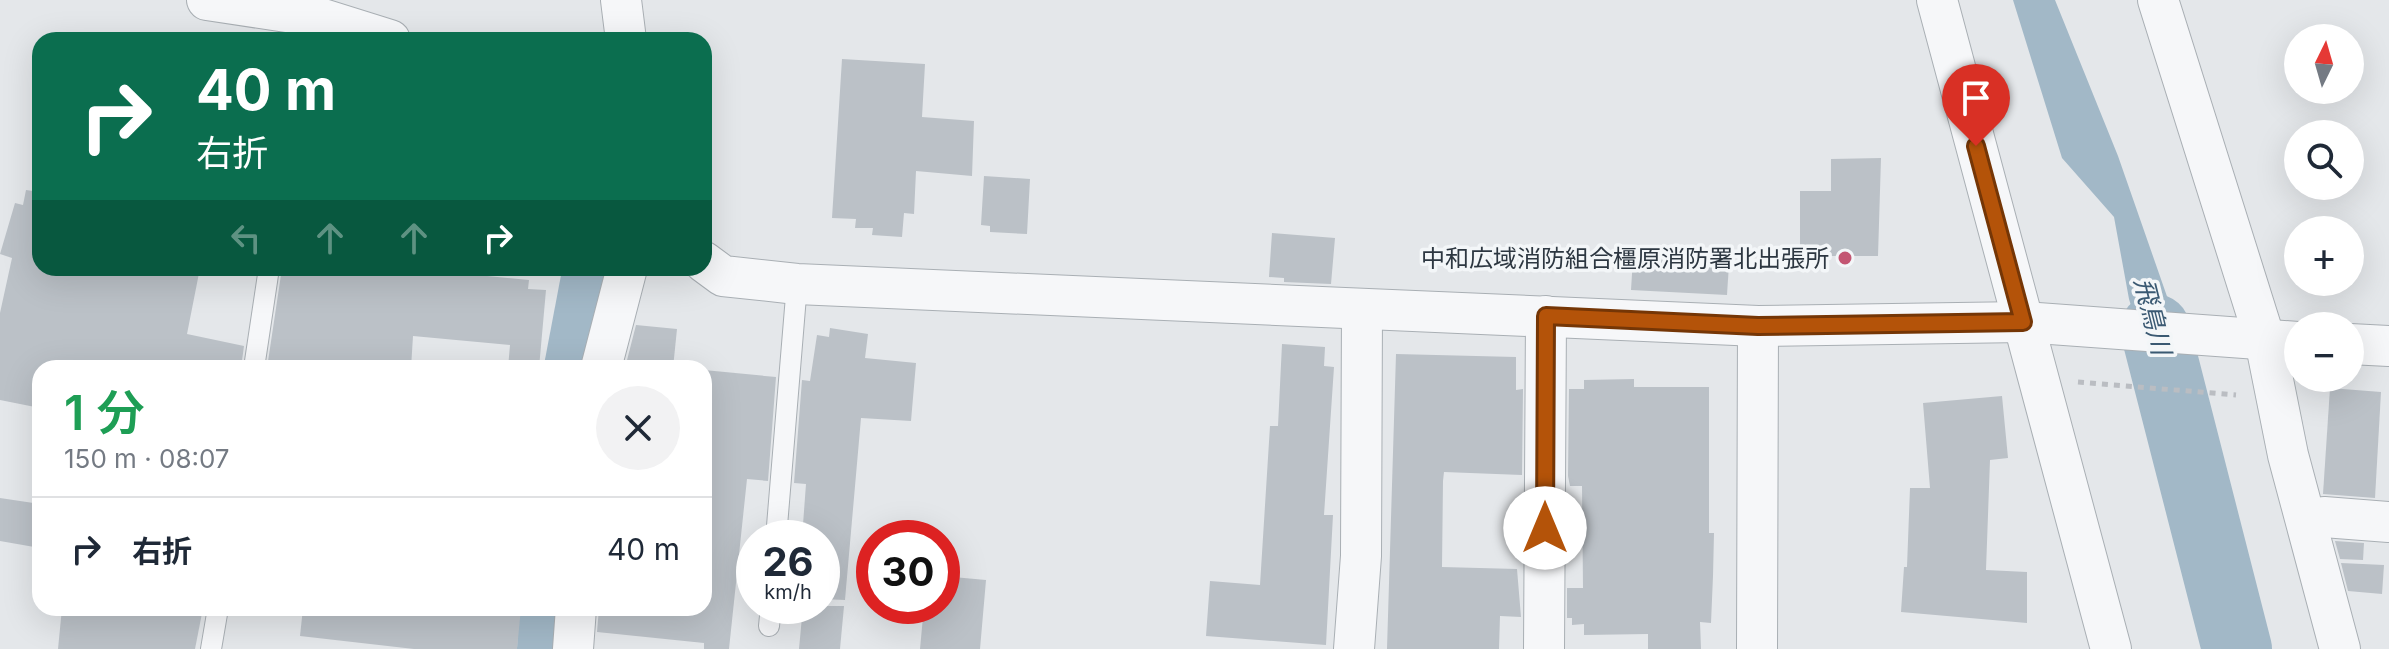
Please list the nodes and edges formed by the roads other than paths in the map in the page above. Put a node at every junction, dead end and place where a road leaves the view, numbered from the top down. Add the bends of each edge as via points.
1 (207, 0) edge
2 (621, 0) edge
3 (1937, 0) edge
4 (2158, 0) edge
5 (313, 19) edge
6 (361, 32) edge
7 (625, 32) edge
8 (712, 268) edge
9 (268, 276) edge
10 (625, 276) edge
11 (797, 284) junction
12 (1362, 310) junction
13 (1546, 316) junction
14 (2033, 323) junction
15 (1758, 326) junction
16 (2266, 340) edge
17 (2364, 345) edge
18 (2389, 346) edge
19 (255, 360) edge
20 (603, 360) edge
21 (2324, 517) dead end
22 (777, 520) edge
23 (2389, 522) edge
24 (217, 616) edge
25 (575, 616) edge
26 (211, 649) edge
27 (573, 649) edge
28 (1354, 649) edge
29 (1544, 649) edge
30 (1757, 649) edge
31 (2111, 649) edge
32 (2340, 649) edge

1 - 5 street
2 - 7 street
3 - 14 street
4 - 16 street
5 - 6 street
8 - 11 street via 723,276
9 - 19 lane
10 - 20 street
11 - 12 street
11 - 22 lane
12 - 13 street
12 - 28 street via 1361,556
13 - 15 street
13 - 29 street
14 - 15 street
14 - 16 street
14 - 31 street
15 - 30 street
16 - 32 street via 2288,455
17 - 18 street
21 - 23 street
24 - 26 lane
25 - 27 street

